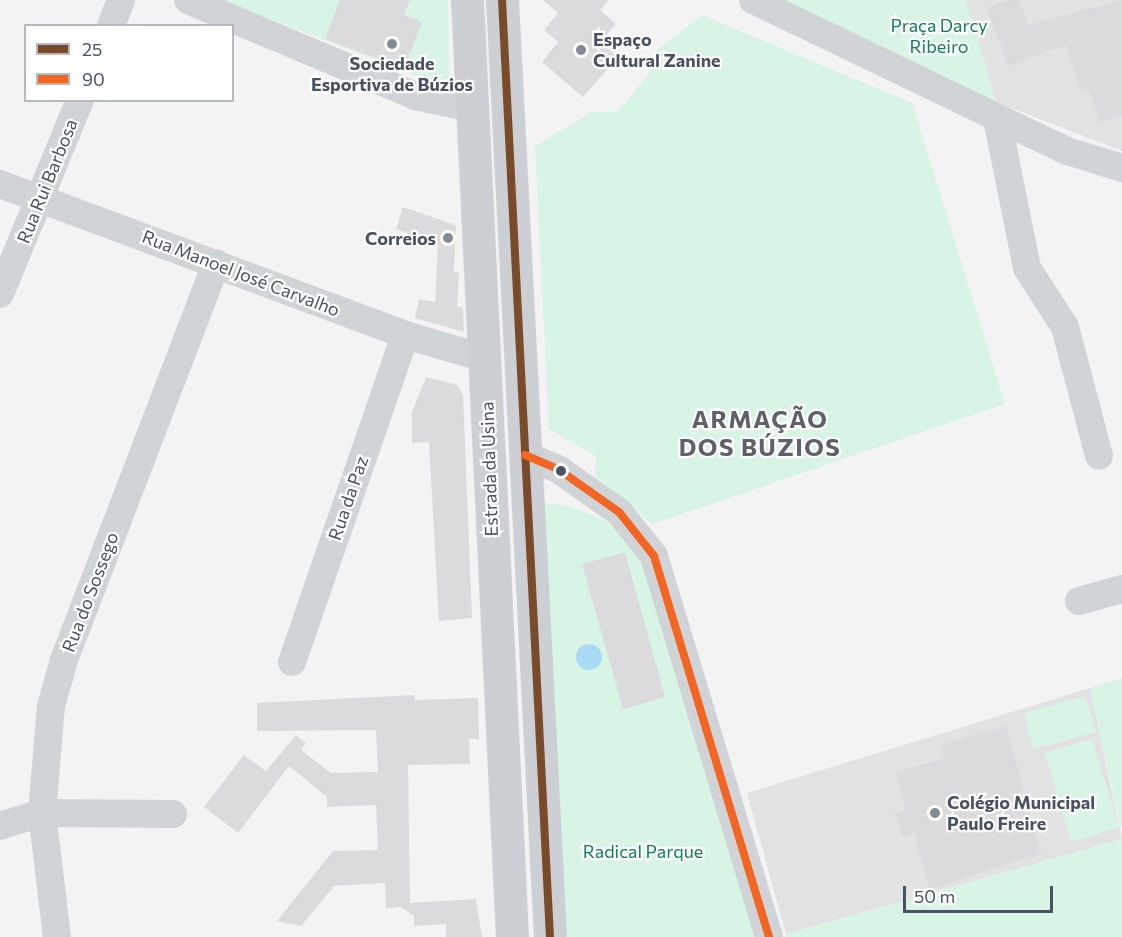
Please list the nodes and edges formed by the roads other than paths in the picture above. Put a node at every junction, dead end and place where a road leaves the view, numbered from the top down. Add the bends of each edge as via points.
1 (121, 0) edge
2 (188, 0) edge
3 (467, 0) edge
4 (502, 0) edge
5 (753, 0) edge
6 (112, 24) edge
7 (80, 102) edge
8 (471, 108) junction
9 (997, 119) junction
10 (508, 152) junction
11 (475, 160) junction
12 (1122, 168) edge
13 (0, 184) edge
14 (511, 190) junction
15 (41, 198) junction
16 (477, 202) junction
17 (216, 263) junction
18 (0, 294) edge
19 (405, 335) junction
20 (484, 358) junction
21 (525, 455) junction
22 (1099, 456) dead end
23 (1122, 589) edge
24 (1079, 601) dead end
25 (292, 662) dead end
26 (42, 813) junction
27 (174, 814) dead end
28 (0, 826) edge
29 (57, 937) edge
30 (512, 937) edge
31 (550, 937) edge
32 (769, 937) edge

1 - 6 street
2 - 8 street via 415,96
3 - 8 main road, Estrada da Usina
4 - 10 main road, Estrada da Usina
5 - 9 street
7 - 15 street, Rua Rui Barbosa
8 - 11 main road, Estrada da Usina
9 - 12 street via 1067,151
9 - 22 street via 1027,268 1065,327
10 - 11 main road via 498,170
10 - 14 main road, Estrada da Usina
11 - 16 main road, Estrada da Usina
13 - 15 street, Rua Manoel José Carvalho
14 - 16 main road via 492,182
14 - 21 main road, Estrada da Usina
15 - 17 street, Rua Manoel José Carvalho
15 - 18 street, Rua Rui Barbosa
16 - 20 main road, Estrada da Usina
17 - 19 street, Rua Manoel José Carvalho
17 - 26 street, Rua do Sossego via 64,660 51,706
19 - 20 street, Rua Manoel José Carvalho
19 - 25 street, Rua da Paz
20 - 30 main road, Estrada da Usina
21 - 31 main road, Estrada da Usina
21 - 32 street via 558,469 619,512 654,556
23 - 24 street
26 - 27 street
26 - 28 street
26 - 29 street, Rua do Sossego

